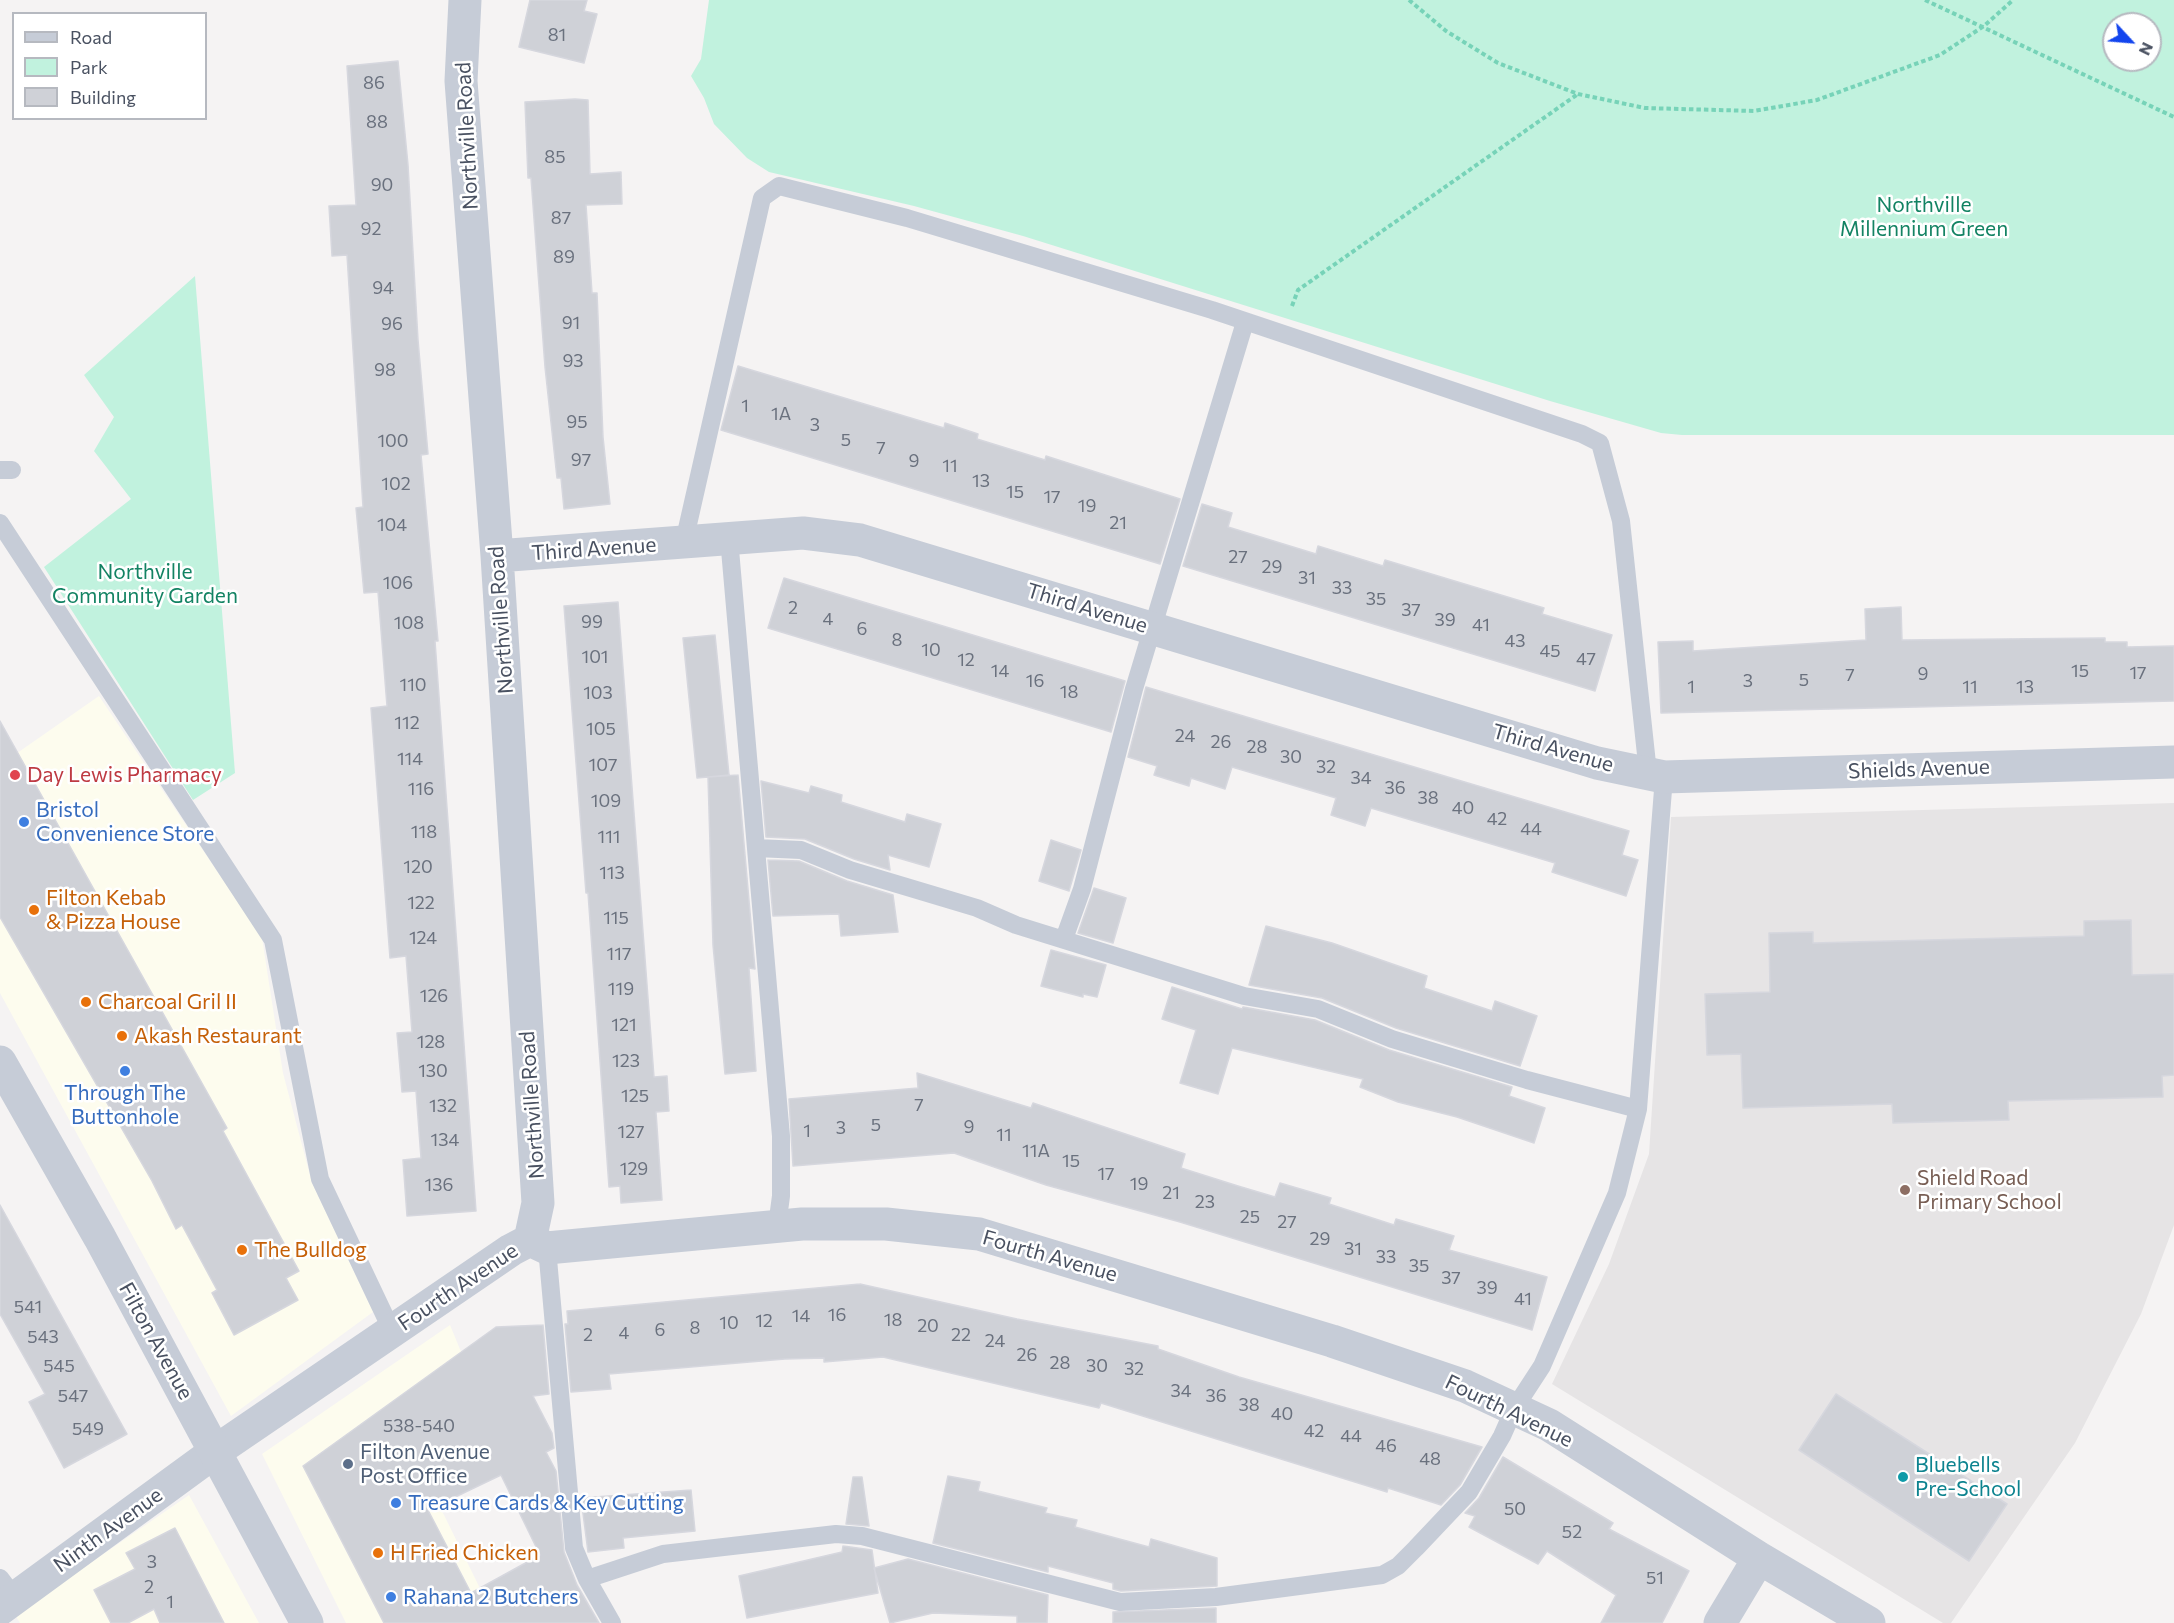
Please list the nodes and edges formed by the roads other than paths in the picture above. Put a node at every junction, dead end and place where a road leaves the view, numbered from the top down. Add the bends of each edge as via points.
1 (465, 0) edge
2 (1245, 322) junction
3 (0, 523) edge
4 (729, 538) junction
5 (684, 542) junction
6 (497, 556) junction
7 (1153, 628) junction
8 (2174, 762) edge
9 (1656, 775) junction
10 (756, 848) junction
11 (1064, 939) junction
12 (0, 1062) edge
13 (1638, 1109) junction
14 (777, 1226) junction
15 (538, 1244) junction
16 (392, 1331) junction
17 (1514, 1409) junction
18 (216, 1450) junction
19 (1759, 1557) junction
20 (586, 1580) junction
21 (5, 1603) edge
22 (307, 1623) edge
23 (612, 1623) edge
24 (1720, 1623) edge
25 (1869, 1623) edge

1 - 6 street, Northville Road via 461,81
2 - 5 lane via 961,234 779,186 762,198
2 - 7 lane
2 - 9 lane via 1600,443 1621,521
3 - 16 lane via 273,940 320,1179
4 - 5 street, Third Avenue
4 - 7 street, Third Avenue via 803,533 860,540
4 - 10 lane
5 - 6 street, Third Avenue
6 - 15 street, Northville Road
7 - 9 street, Third Avenue via 1597,763
7 - 11 lane via 1082,889
8 - 9 street, Shields Avenue
9 - 13 lane
10 - 11 lane via 801,850 850,870
10 - 14 lane via 781,1136
11 - 13 lane via 1244,996 1318,1009 1392,1039
12 - 18 street, Filton Avenue
13 - 17 lane via 1617,1193 1542,1366
14 - 15 street, Fourth Avenue
14 - 17 street, Fourth Avenue via 886,1224 979,1234 1332,1341 1465,1386
15 - 16 street, Fourth Avenue via 511,1250
15 - 20 lane via 574,1548
16 - 18 street, Fourth Avenue
17 - 19 street, Fourth Avenue via 1549,1425
17 - 20 lane via 1469,1492 1398,1566 1382,1575 1216,1597 1120,1602 862,1536 836,1534 663,1554
18 - 21 street, Ninth Avenue
18 - 22 street, Filton Avenue
19 - 24 street
19 - 25 street, Fourth Avenue
20 - 23 lane

